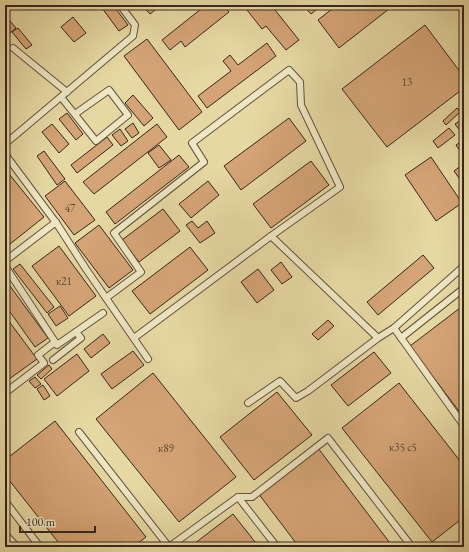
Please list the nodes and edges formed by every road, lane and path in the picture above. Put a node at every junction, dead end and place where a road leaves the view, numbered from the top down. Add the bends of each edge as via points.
1 (120, 5) edge
2 (13, 48) dead end
3 (67, 92) junction
4 (61, 97) junction
5 (75, 114) junction
6 (5, 144) edge
7 (5, 154) edge
8 (56, 222) junction
9 (271, 236) junction
10 (5, 261) edge
11 (5, 266) edge
12 (464, 266) edge
13 (464, 288) edge
14 (106, 298) junction
15 (104, 313) dead end
16 (394, 328) junction
17 (76, 332) junction
18 (134, 338) junction
19 (378, 338) junction
20 (401, 338) junction
21 (55, 342) junction
22 (148, 359) dead end
23 (53, 360) dead end
24 (5, 393) edge
25 (248, 403) dead end
26 (464, 426) edge
27 (79, 432) dead end
28 (238, 497) junction
29 (5, 501) edge
30 (5, 534) edge
31 (464, 544) edge
32 (17, 547) edge
33 (40, 547) edge
34 (169, 547) edge
35 (277, 547) edge
36 (412, 547) edge
37 (459, 547) edge

1 - 3 lane via 135,24 133,36
2 - 3 lane
3 - 4 lane
4 - 5 lane
4 - 6 lane
5 - 5 lane via 96,141 128,115 109,90
7 - 8 lane
8 - 10 lane
8 - 14 lane
9 - 14 lane via 340,187 300,105 300,82 289,70 192,142 204,162 114,233 141,272
9 - 18 lane
9 - 19 lane
11 - 21 lane
12 - 16 lane
13 - 20 lane
14 - 18 lane
15 - 17 lane
16 - 19 lane
16 - 20 lane
17 - 21 lane via 57,345
17 - 23 lane via 81,338
18 - 22 lane
19 - 25 lane via 296,398 280,381
20 - 26 lane
21 - 24 lane via 38,355 44,363
27 - 34 lane
28 - 34 lane
28 - 35 lane
28 - 36 lane via 252,497 328,438
29 - 33 lane
30 - 32 lane
31 - 37 lane

